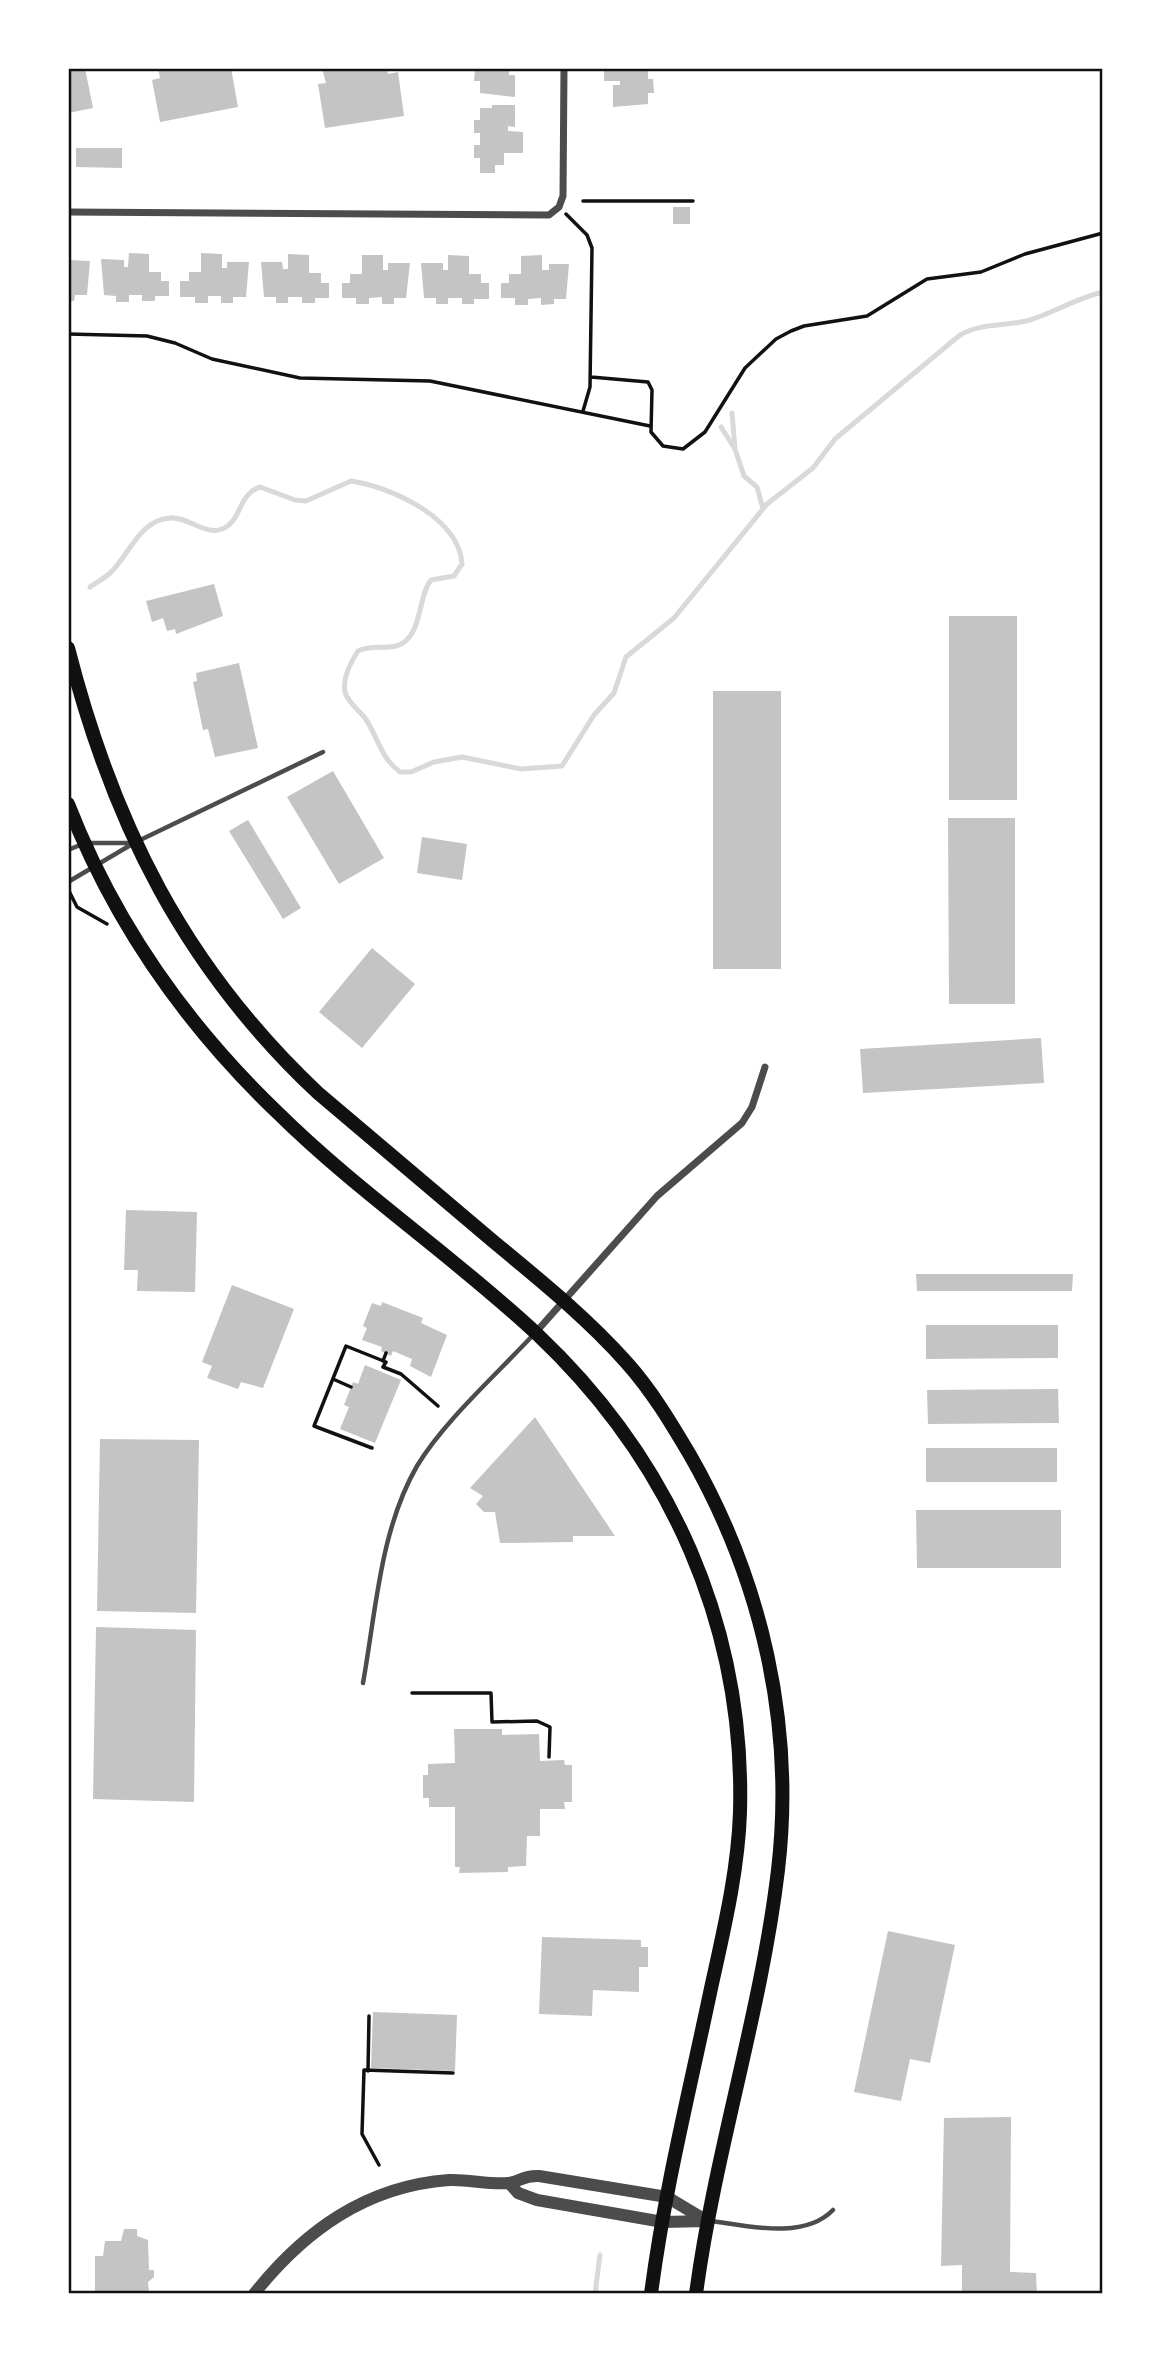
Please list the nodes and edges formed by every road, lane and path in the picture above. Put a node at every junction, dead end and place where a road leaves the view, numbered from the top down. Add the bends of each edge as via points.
1 (564, 68) edge
2 (583, 201) dead end
3 (693, 201) dead end
4 (559, 207) junction
5 (68, 212) edge
6 (1103, 233) edge
7 (68, 334) edge
8 (591, 377) junction
9 (583, 411) junction
10 (650, 426) junction
11 (68, 648) edge
12 (323, 752) dead end
13 (68, 804) edge
14 (85, 843) junction
15 (134, 843) junction
16 (68, 850) edge
17 (97, 868) junction
18 (68, 882) edge
19 (765, 1067) dead end
20 (564, 1300) junction
21 (536, 1332) junction
22 (386, 1353) dead end
23 (383, 1361) junction
24 (332, 1380) junction
25 (351, 1387) dead end
26 (438, 1406) dead end
27 (372, 1448) dead end
28 (363, 1683) dead end
29 (412, 1693) dead end
30 (549, 1757) dead end
31 (369, 2016) dead end
32 (368, 2071) junction
33 (453, 2073) dead end
34 (379, 2165) dead end
35 (509, 2183) junction
36 (667, 2197) junction
37 (833, 2210) dead end
38 (707, 2221) junction
39 (663, 2222) junction
40 (254, 2294) edge
41 (651, 2294) edge
42 (695, 2294) edge

1 - 4 street via 563,196
2 - 3 path
4 - 5 street via 550,215 531,216
4 - 8 path via 592,244
6 - 10 path via 1025,254 981,272 927,279 867,316 791,331 745,368 705,432 683,450 658,442
7 - 9 path via 158,338 212,359 300,378 418,380
8 - 9 path
8 - 10 path via 648,382 652,390
9 - 10 path
11 - 15 main road via 95,740
12 - 15 lane
13 - 14 main road
14 - 15 lane
14 - 16 lane
14 - 17 main road
15 - 17 lane
15 - 20 main road via 222,989 286,1063
17 - 18 lane
17 - 21 main road via 128,927 177,1002 255,1092 307,1142
19 - 20 street via 742,1123 657,1196
20 - 21 street
20 - 38 main road via 629,1365 703,1478 758,1611 775,1694 783,1812 779,1867
21 - 28 lane via 437,1438 412,1475 391,1531
21 - 36 main road via 603,1401 670,1506 708,1594 731,1688 740,1810 736,1861
22 - 23 path
23 - 24 path via 346,1346
23 - 26 path via 383,1367 401,1374
24 - 25 path
24 - 27 path via 314,1426
29 - 30 path via 491,1693 492,1722 545,1723 552,1734
31 - 32 path
32 - 33 path
32 - 34 path via 364,2070 362,2134
35 - 36 street via 523,2176 539,2176
35 - 39 street via 518,2193 537,2200
35 - 40 street via 436,2182 367,2200 310,2234
36 - 38 street
36 - 39 main road
37 - 38 lane via 823,2220 778,2228
38 - 39 street
38 - 42 main road
39 - 41 main road

